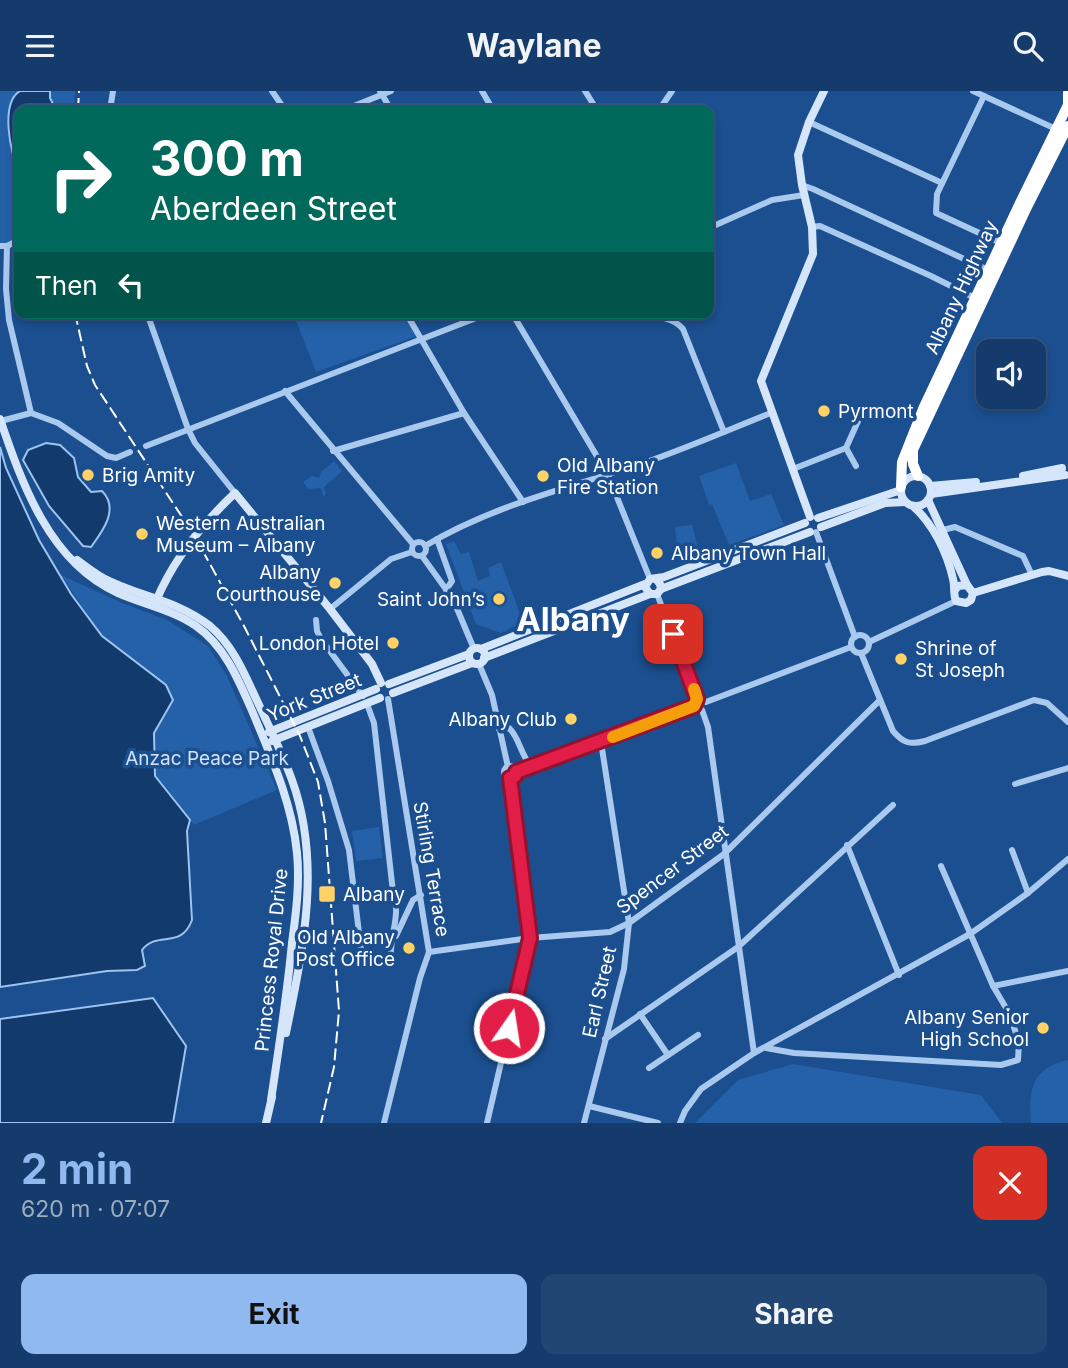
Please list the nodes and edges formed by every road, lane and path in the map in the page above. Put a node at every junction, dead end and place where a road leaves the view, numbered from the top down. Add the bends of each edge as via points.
1 (391, 91) edge
2 (824, 91) edge
3 (973, 91) edge
4 (382, 93) edge
5 (1068, 93) edge
6 (984, 96) junction
7 (1068, 104) edge
8 (355, 105) edge
9 (809, 122) junction
10 (1068, 126) edge
11 (1056, 128) junction
12 (942, 183) junction
13 (802, 185) junction
14 (804, 195) junction
15 (1023, 205) junction
16 (714, 226) edge
17 (813, 227) junction
18 (1001, 243) junction
19 (4, 246) edge
20 (988, 270) junction
21 (979, 300) junction
22 (150, 319) edge
23 (410, 319) edge
24 (474, 319) edge
25 (516, 319) edge
26 (669, 319) edge
27 (422, 339) junction
28 (285, 390) junction
29 (863, 410) dead end
30 (31, 413) junction
31 (464, 413) junction
32 (771, 413) junction
33 (0, 420) edge
34 (188, 429) junction
35 (724, 432) junction
36 (146, 446) dead end
37 (846, 448) junction
38 (334, 451) junction
39 (130, 452) dead end
40 (856, 466) dead end
41 (793, 469) junction
42 (1066, 470) edge
43 (608, 475) junction
44 (918, 476) junction
45 (901, 489) junction
46 (235, 493) junction
47 (930, 493) junction
48 (523, 502) junction
49 (909, 504) junction
50 (811, 520) junction
51 (943, 530) junction
52 (816, 531) junction
53 (437, 539) junction
54 (425, 546) junction
55 (412, 548) junction
56 (422, 556) junction
57 (1032, 575) junction
58 (1068, 576) edge
59 (651, 581) junction
60 (967, 585) junction
61 (446, 590) junction
62 (954, 590) junction
63 (656, 592) junction
64 (973, 593) junction
65 (956, 601) junction
66 (156, 602) junction
67 (330, 609) junction
68 (316, 620) dead end
69 (855, 637) junction
70 (869, 642) junction
71 (851, 647) junction
72 (861, 653) junction
73 (477, 656) junction
74 (247, 678) junction
75 (382, 685) junction
76 (387, 697) junction
77 (365, 700) junction
78 (880, 700) junction
79 (696, 702) junction
80 (706, 702) junction
81 (702, 710) junction
82 (306, 722) junction
83 (1068, 722) edge
84 (499, 729) junction
85 (291, 730) junction
86 (269, 737) junction
87 (601, 742) junction
88 (283, 757) junction
89 (508, 767) junction
90 (532, 767) junction
91 (1068, 768) edge
92 (516, 772) junction
93 (510, 778) junction
94 (1015, 783) dead end
95 (893, 805) dead end
96 (847, 845) junction
97 (1012, 850) dead end
98 (724, 854) junction
99 (1068, 859) edge
100 (941, 866) dead end
101 (1028, 893) junction
102 (421, 895) junction
103 (629, 923) junction
104 (970, 934) junction
105 (530, 938) junction
106 (389, 947) junction
107 (738, 947) junction
108 (429, 952) junction
109 (294, 971) junction
110 (1068, 971) edge
111 (899, 975) junction
112 (993, 986) junction
113 (640, 1014) junction
114 (698, 1035) dead end
115 (604, 1039) junction
116 (765, 1048) junction
117 (754, 1053) junction
118 (668, 1055) junction
119 (649, 1068) dead end
120 (589, 1106) junction
121 (266, 1123) edge
122 (384, 1123) edge
123 (487, 1123) edge
124 (584, 1123) edge
125 (658, 1123) edge
126 (680, 1123) edge

1 - 4 street
2 - 9 main road
3 - 6 street
4 - 8 street
5 - 7 highway
6 - 11 street
6 - 12 street
7 - 11 highway, Albany Highway
9 - 12 street
9 - 13 main road via 798,155
10 - 15 highway, Albany Highway
11 - 15 highway, Albany Highway
12 - 18 street via 936,213
13 - 14 main road
13 - 20 street
14 - 16 street via 772,200
14 - 17 main road
15 - 18 highway, Albany Highway
15 - 21 highway, Albany Highway
17 - 21 street via 820,226
17 - 32 main road via 813,254 761,381
18 - 20 highway, Albany Highway
19 - 30 street via 9,320
20 - 21 highway, Albany Highway
21 - 44 highway, Albany Highway via 913,450
21 - 45 highway, Albany Highway via 902,462
22 - 34 street
23 - 27 street
24 - 27 street
25 - 43 street
26 - 35 street via 683,329
27 - 28 street
27 - 31 street
28 - 34 street
28 - 38 street
29 - 37 street
30 - 33 street
30 - 39 street via 58,423 107,456
31 - 38 street
31 - 48 street
32 - 35 street
32 - 41 main road
33 - 66 main road, Princess Royal Drive via 24,485 51,532 75,559 104,579
34 - 36 street
34 - 46 street
35 - 43 street
37 - 40 street
37 - 41 street
38 - 55 street
41 - 50 main road
42 - 47 main road
43 - 48 street
43 - 59 street
44 - 45 main road via 908,479
44 - 47 main road via 925,479
45 - 49 main road
45 - 50 main road, York Street
46 - 66 main road via 186,547
46 - 67 main road
47 - 49 main road via 919,506
47 - 51 main road
48 - 53 street
49 - 52 main road, York Street via 886,503
49 - 62 main road via 928,519 953,577
50 - 52 main road
50 - 52 main road via 806,529
50 - 59 main road, York Street
51 - 57 street via 955,527 1023,556
51 - 60 main road
52 - 63 main road, York Street
52 - 69 street
53 - 54 street
53 - 61 street via 452,581
54 - 55 street via 420,542
54 - 56 street
55 - 56 street via 417,557
55 - 67 street via 391,559
56 - 61 street
57 - 58 main road via 1049,571
57 - 64 main road
59 - 63 main road via 660,584
59 - 63 main road via 646,590
59 - 73 main road, York Street
60 - 62 main road
60 - 64 main road
61 - 73 street
62 - 65 main road
63 - 73 main road, York Street
63 - 79 street
64 - 65 main road via 969,602
65 - 70 street
66 - 74 main road, Princess Royal Drive via 196,617 220,635
66 - 86 main road, Princess Royal Drive via 197,626 217,646
67 - 75 main road via 372,664
68 - 77 street via 321,639
69 - 70 street
69 - 71 street
70 - 72 street
71 - 72 street
71 - 80 street
72 - 78 street
73 - 75 main road, York Street
73 - 76 main road, York Street
73 - 84 street
74 - 85 main road via 269,717
74 - 86 main road, Princess Royal Drive
75 - 76 main road
75 - 76 main road
75 - 77 main road, York Street
76 - 77 main road, York Street
76 - 102 street, Stirling Terrace
77 - 82 main road, York Street
77 - 106 street via 374,723 397,902
78 - 83 street via 893,731 908,744 1034,700 1047,703
78 - 98 street, Spencer Street
79 - 80 street
79 - 81 street via 696,709
79 - 87 street
80 - 81 street
81 - 98 street
82 - 85 main road, York Street
82 - 106 street via 349,850 363,966 391,963
84 - 89 street
84 - 90 street via 514,731
85 - 86 main road, York Street
85 - 88 main road via 281,746
86 - 88 main road, Princess Royal Drive
86 - 109 main road, Princess Royal Drive via 297,852
87 - 90 street
87 - 103 street, Earl Street
88 - 109 main road, Princess Royal Drive via 299,806 308,859 307,902
89 - 92 street
89 - 93 street via 504,773
90 - 92 street
91 - 94 street
92 - 93 street
93 - 105 street
95 - 96 street
96 - 107 street
96 - 111 street
97 - 101 street
98 - 103 street, Spencer Street
98 - 107 street
99 - 101 street
100 - 104 street
101 - 104 street
102 - 106 street via 413,899
102 - 108 street, Stirling Terrace
103 - 105 street, Spencer Street via 610,932
103 - 115 street, Earl Street via 624,968
104 - 111 street
104 - 112 street
105 - 108 street, Spencer Street
105 - 123 street
107 - 113 street
107 - 117 street
108 - 122 street, Stirling Terrace
109 - 121 main road, Princess Royal Drive
110 - 112 street
111 - 116 street
112 - 116 street via 1019,1042 1013,1062 1001,1065
113 - 115 street
113 - 118 street
114 - 118 street
115 - 120 street, Earl Street
116 - 117 street
117 - 126 street via 701,1089
118 - 119 street
120 - 124 street, Earl Street
120 - 125 street

